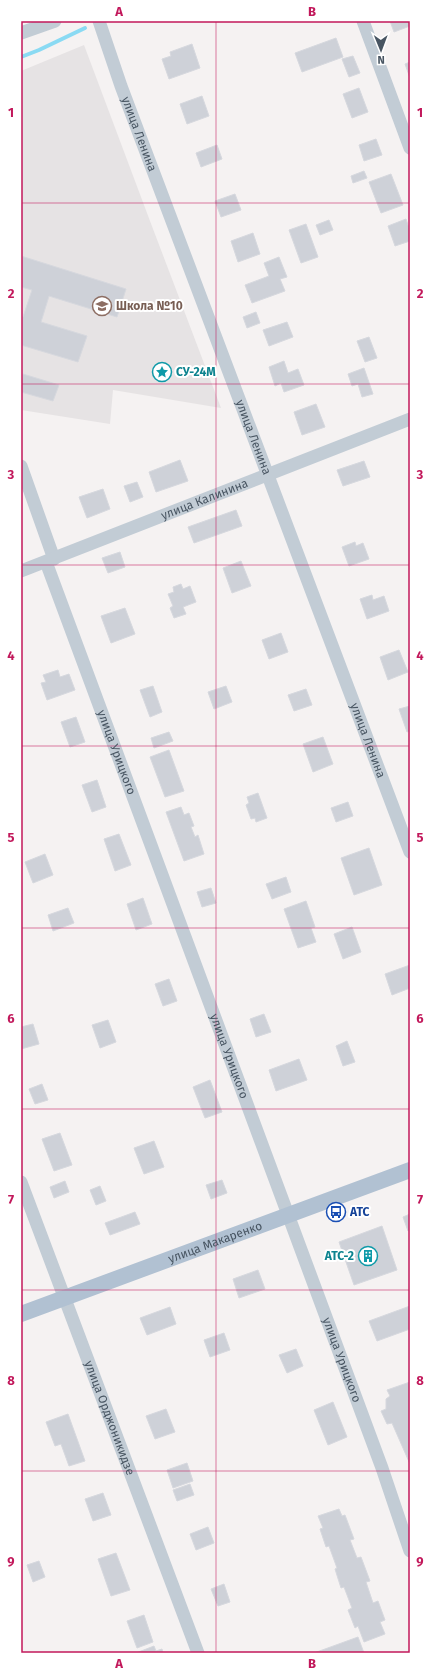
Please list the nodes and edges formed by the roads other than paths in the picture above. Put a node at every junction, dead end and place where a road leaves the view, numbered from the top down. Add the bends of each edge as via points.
1 (55, 21) edge
2 (99, 21) edge
3 (363, 21) edge
4 (21, 33) edge
5 (410, 148) edge
6 (410, 419) edge
7 (21, 466) edge
8 (268, 474) junction
9 (50, 560) junction
10 (21, 571) edge
11 (410, 852) edge
12 (410, 1170) edge
13 (21, 1182) edge
14 (288, 1216) junction
15 (64, 1297) junction
16 (21, 1314) edge
17 (410, 1552) edge
18 (198, 1653) edge

1 - 4 street
2 - 8 street, улица Ленина via 121,86
3 - 5 street
6 - 8 street, улица Калинина
7 - 9 street, улица Урицкого
8 - 9 street, улица Калинина
8 - 11 street, улица Ленина
9 - 10 street, улица Калинина
9 - 14 street, улица Урицкого
12 - 14 main road, улица Макаренко
13 - 15 street, улица Орджоникидзе
14 - 15 main road, улица Макаренко
14 - 17 street, улица Урицкого via 382,1468
15 - 16 main road, улица Макаренко
15 - 18 street, улица Орджоникидзе

